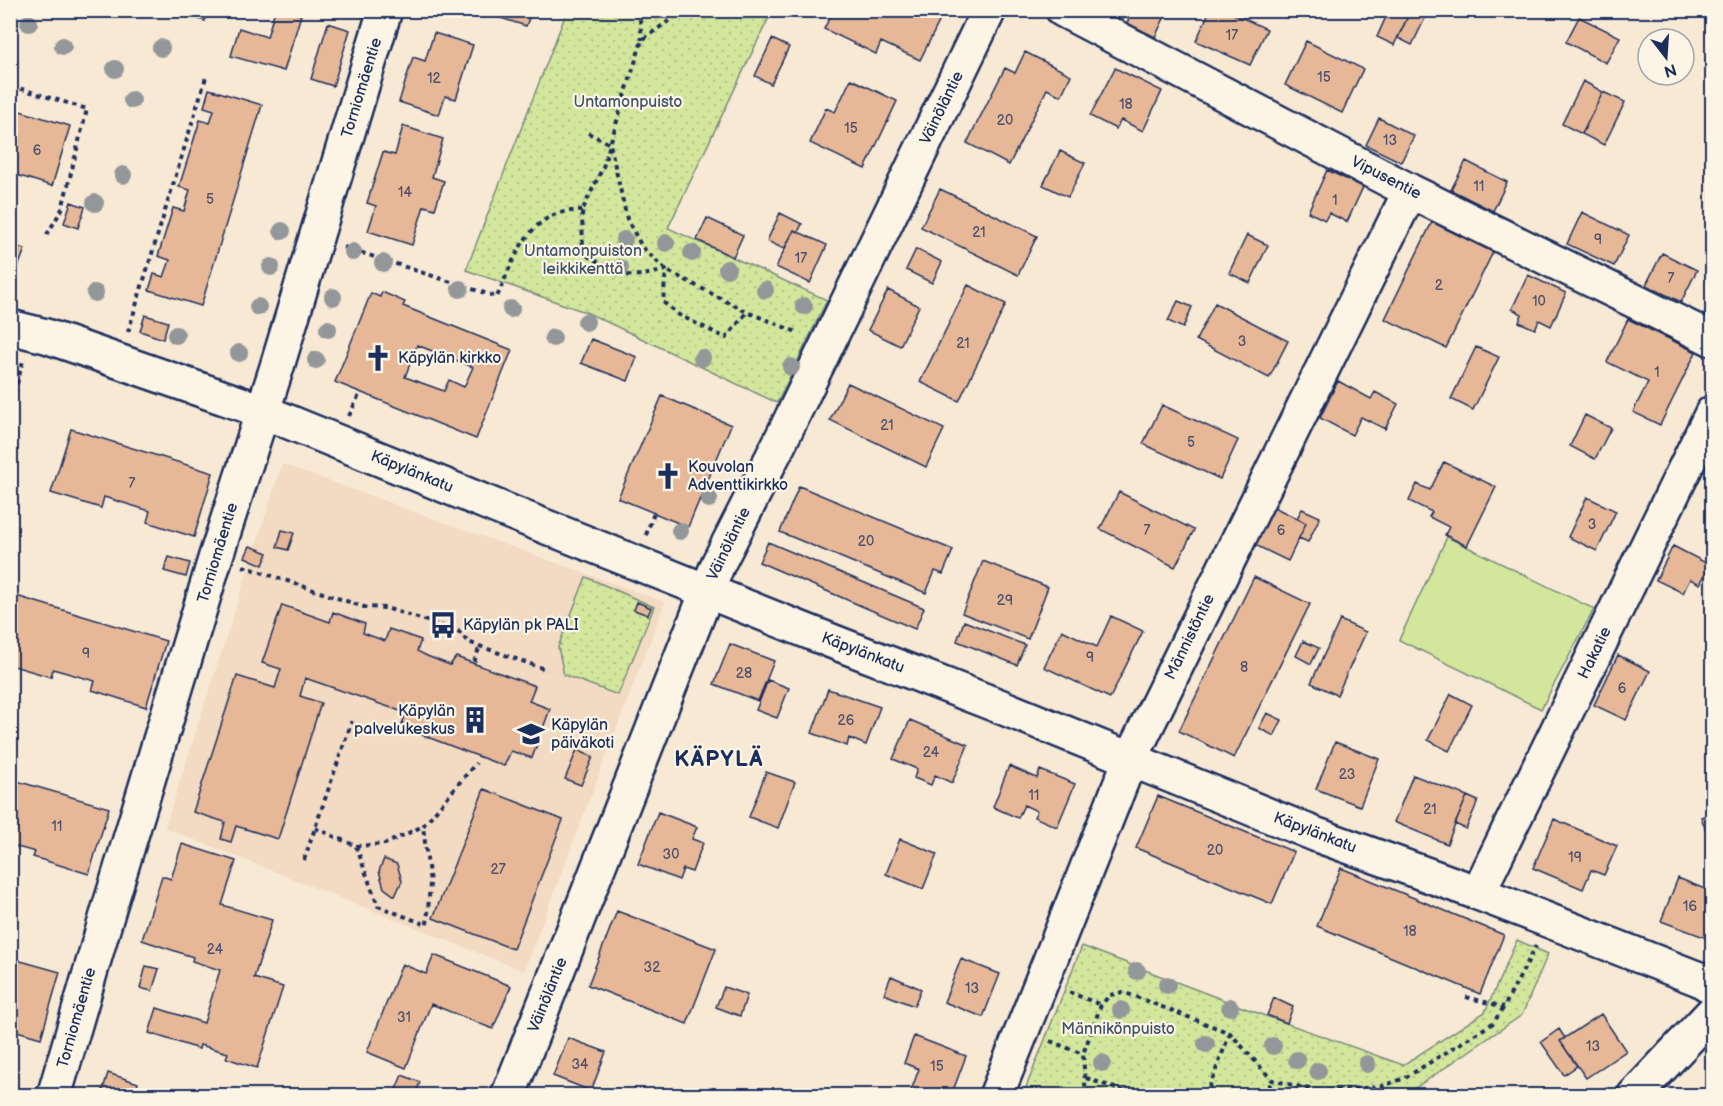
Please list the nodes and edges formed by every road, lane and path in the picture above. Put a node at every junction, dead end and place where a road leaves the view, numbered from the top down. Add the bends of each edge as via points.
1 (385, 10) edge
2 (639, 10) edge
3 (684, 10) edge
4 (989, 10) edge
5 (1063, 10) edge
6 (642, 40) junction
7 (206, 77) dead end
8 (12, 86) edge
9 (588, 133) dead end
10 (610, 144) junction
11 (1410, 190) junction
12 (582, 210) junction
13 (45, 238) dead end
14 (339, 245) dead end
15 (666, 270) junction
16 (747, 312) junction
17 (21, 329) edge
18 (126, 338) dead end
19 (1713, 339) edge
20 (826, 345) junction
21 (358, 391) dead end
22 (10, 410) edge
23 (262, 411) junction
24 (1713, 413) edge
25 (345, 425) dead end
26 (654, 513) dead end
27 (645, 539) dead end
28 (216, 556) junction
29 (706, 591) junction
30 (480, 646) junction
31 (474, 662) dead end
32 (547, 670) dead end
33 (352, 721) dead end
34 (1130, 760) junction
35 (476, 763) dead end
36 (423, 826) junction
37 (315, 828) junction
38 (356, 846) junction
39 (304, 860) dead end
40 (1478, 893) junction
41 (1549, 922) junction
42 (1713, 987) edge
43 (1466, 997) dead end
44 (1504, 1007) junction
45 (1713, 1013) edge
46 (1230, 1033) junction
47 (1086, 1078) junction
48 (1272, 1080) junction
49 (1317, 1091) junction
50 (54, 1095) edge
51 (508, 1095) edge
52 (996, 1095) edge
53 (1086, 1095) edge
54 (1137, 1095) edge
55 (1206, 1095) edge
56 (1265, 1095) edge
57 (1300, 1095) edge
58 (1634, 1095) edge

1 - 23 street, Torniomäentie
2 - 6 path
3 - 6 path
4 - 20 street, Väinöläntie
5 - 11 street, Vipusentie
6 - 10 path
7 - 18 path
8 - 13 path via 87,109 62,209
9 - 10 path
10 - 12 path
10 - 15 path via 627,219 642,247
11 - 19 street, Vipusentie
11 - 34 street, Männistöntie
12 - 14 path via 567,209 535,227 520,244 497,297
12 - 15 path via 583,253 618,274 640,277
15 - 16 path
15 - 16 path via 663,302 679,315 726,338
16 - 20 path
17 - 22 path
17 - 23 street, Käpylänkatu
20 - 29 street, Väinöläntie
21 - 25 path
23 - 28 street, Torniomäentie
23 - 29 street, Käpylänkatu
24 - 40 street, Hakatie
26 - 27 path
28 - 30 path via 364,607 386,608 458,631 468,642
28 - 50 street, Torniomäentie
29 - 34 street, Käpylänkatu
29 - 51 street, Väinöläntie
30 - 31 path
30 - 32 path
33 - 37 path
34 - 40 street, Käpylänkatu
34 - 52 street, Männistöntie
35 - 36 path
36 - 38 path via 385,844
36 - 38 path via 430,883 427,925 378,906
37 - 38 path
37 - 39 path
40 - 41 street, Käpylänkatu
41 - 42 street, Käpylänkatu
41 - 44 path
43 - 44 path
44 - 49 path via 1493,1023 1405,1078 1380,1087
45 - 58 street
46 - 47 path via 1122,992 1110,995 1101,1005 1083,1054
46 - 48 path
46 - 55 path
47 - 53 path
47 - 54 path
48 - 49 path
48 - 56 path
49 - 57 path

